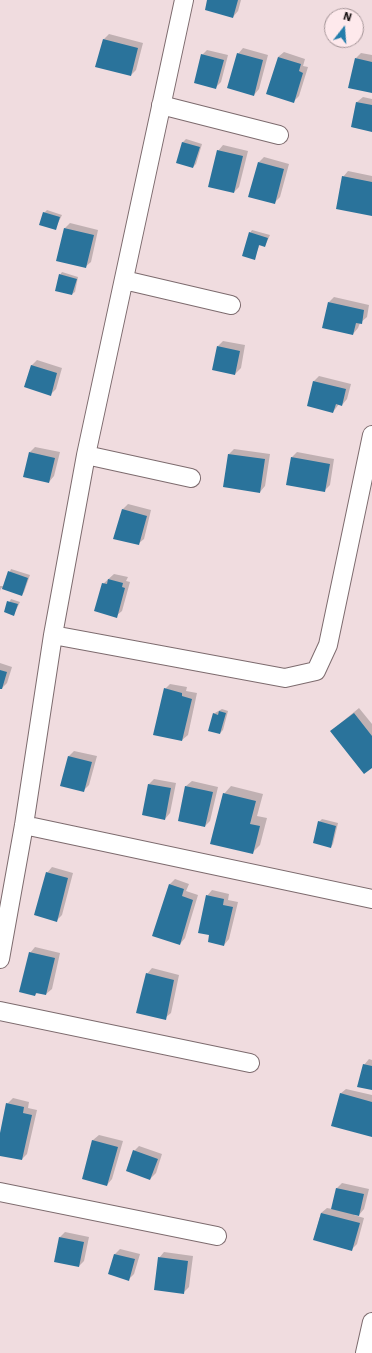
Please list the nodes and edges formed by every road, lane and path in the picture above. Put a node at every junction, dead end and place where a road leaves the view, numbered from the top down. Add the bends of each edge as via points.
1 (184, 0) edge
2 (161, 106) junction
3 (279, 135) dead end
4 (124, 280) junction
5 (231, 305) dead end
6 (372, 435) edge
7 (86, 455) junction
8 (191, 478) dead end
9 (53, 635) junction
10 (24, 825) junction
11 (372, 899) edge
12 (0, 959) edge
13 (0, 1011) edge
14 (250, 1063) dead end
15 (0, 1192) edge
16 (217, 1236) dead end
17 (372, 1322) edge
18 (365, 1353) edge

1 - 2 street
2 - 3 street
2 - 4 street
4 - 5 street
4 - 7 street
6 - 9 street via 328,645 316,671 284,678
7 - 8 street
7 - 9 street
9 - 10 street
10 - 11 street
10 - 12 street
13 - 14 street
15 - 16 street
17 - 18 street

